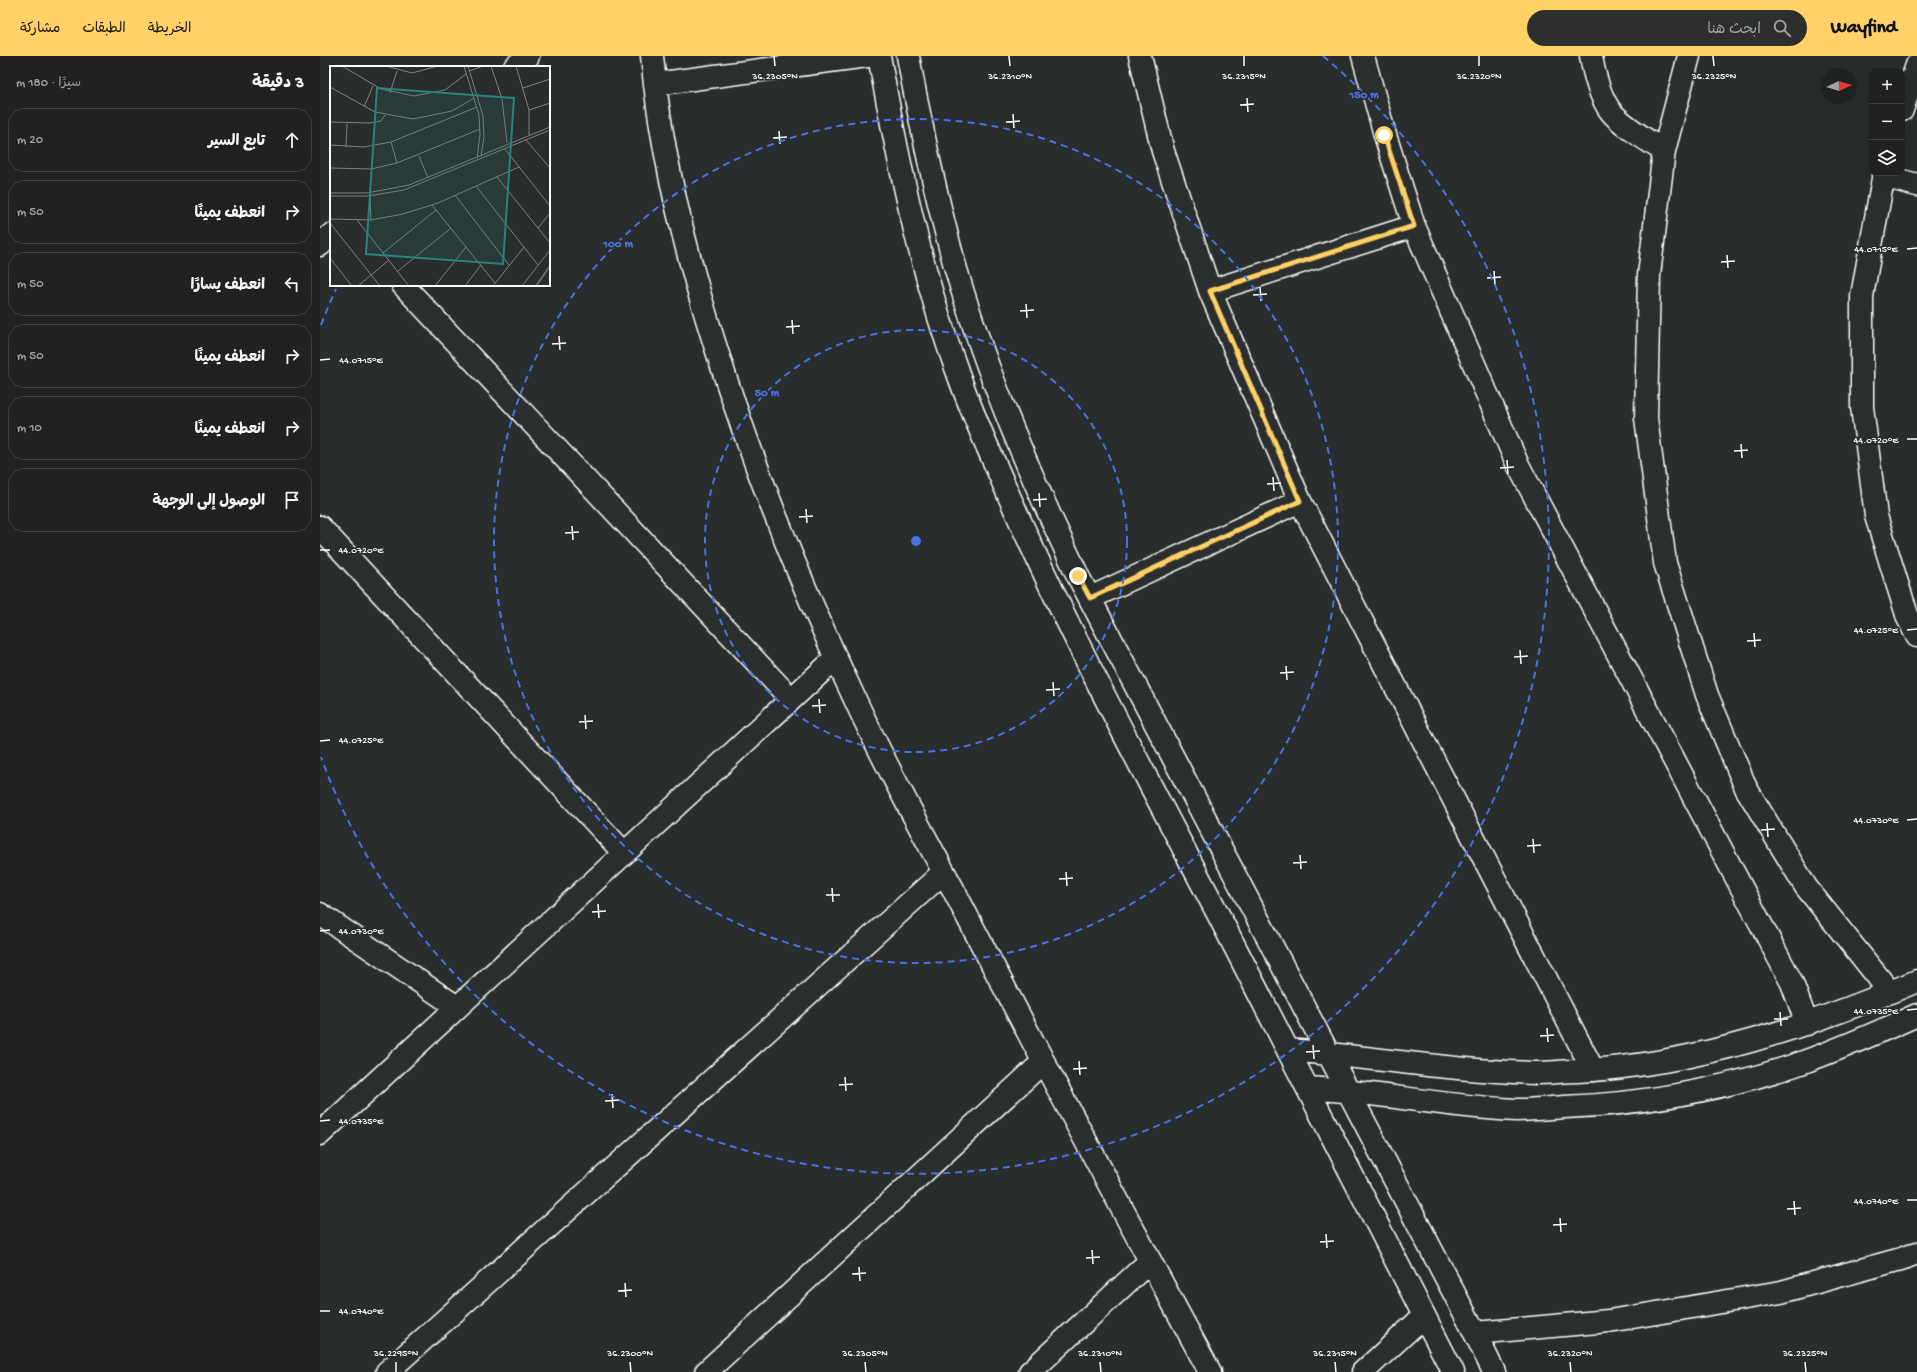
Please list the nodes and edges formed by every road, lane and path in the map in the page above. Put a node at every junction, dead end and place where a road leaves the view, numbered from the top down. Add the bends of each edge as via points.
1 (528, 56) edge
2 (652, 56) edge
3 (867, 56) edge
4 (879, 56) edge
5 (908, 56) edge
6 (1140, 56) edge
7 (1363, 56) edge
8 (1591, 56) edge
9 (1690, 56) edge
10 (1917, 65) edge
11 (517, 66) edge
12 (655, 84) junction
13 (1904, 104) edge
14 (922, 130) junction
15 (894, 136) junction
16 (1664, 151) junction
17 (1884, 176) edge
18 (1887, 176) edge
19 (1917, 185) edge
20 (1414, 226) junction
21 (330, 236) edge
22 (320, 244) edge
23 (404, 286) edge
24 (1210, 291) junction
25 (1300, 501) junction
26 (320, 527) edge
27 (1090, 598) junction
28 (1917, 636) edge
29 (836, 658) junction
30 (791, 699) junction
31 (624, 853) junction
32 (944, 872) junction
33 (320, 914) edge
34 (1917, 981) edge
35 (1890, 992) junction
36 (457, 1007) junction
37 (1917, 1016) edge
38 (1807, 1024) junction
39 (1288, 1050) junction
40 (1329, 1053) junction
41 (1043, 1062) junction
42 (1593, 1070) junction
43 (1308, 1088) junction
44 (1348, 1090) junction
45 (320, 1134) edge
46 (1917, 1253) edge
47 (1150, 1261) junction
48 (1424, 1316) junction
49 (1475, 1333) junction
50 (387, 1372) edge
51 (706, 1372) edge
52 (1030, 1372) edge
53 (1210, 1372) edge
54 (1363, 1372) edge
55 (1453, 1372) edge
56 (1494, 1372) edge

1 - 11 street
2 - 12 street
3 - 12 street
4 - 15 street
5 - 14 street
6 - 24 street via 1163,151
7 - 20 street via 1384,135
8 - 16 street via 1595,77 1609,110 1635,132
9 - 16 street
10 - 13 street
12 - 29 street via 679,220 703,307 728,386 785,539
14 - 15 street
14 - 27 street via 956,267 981,346 1042,500
15 - 39 street via 910,212 933,296 960,378 1000,477 1084,658
16 - 35 street via 1648,275 1646,418 1665,563 1707,695 1746,788 1806,887
17 - 28 street via 1862,296 1862,407 1876,516 1908,618
18 - 19 street
20 - 24 street
20 - 38 street via 1517,463 1792,983
21 - 22 street
23 - 30 street
24 - 25 street
25 - 27 street
25 - 42 street
26 - 31 street
27 - 40 street
29 - 30 street
29 - 32 street via 860,710
30 - 31 street
31 - 36 street
32 - 41 street
32 - 50 street
33 - 36 street
34 - 35 street
35 - 38 street
36 - 45 street
37 - 44 street via 1792,1066 1723,1085 1661,1098 1518,1110 1437,1104
38 - 42 street via 1729,1047 1625,1067
39 - 40 street
39 - 43 street
40 - 42 street via 1471,1069 1537,1073
40 - 44 street
41 - 47 street
41 - 51 street
43 - 44 street
43 - 48 street
44 - 49 street
46 - 49 street via 1781,1292 1609,1321
47 - 52 street
47 - 53 street
48 - 54 street
48 - 55 street
49 - 56 street

